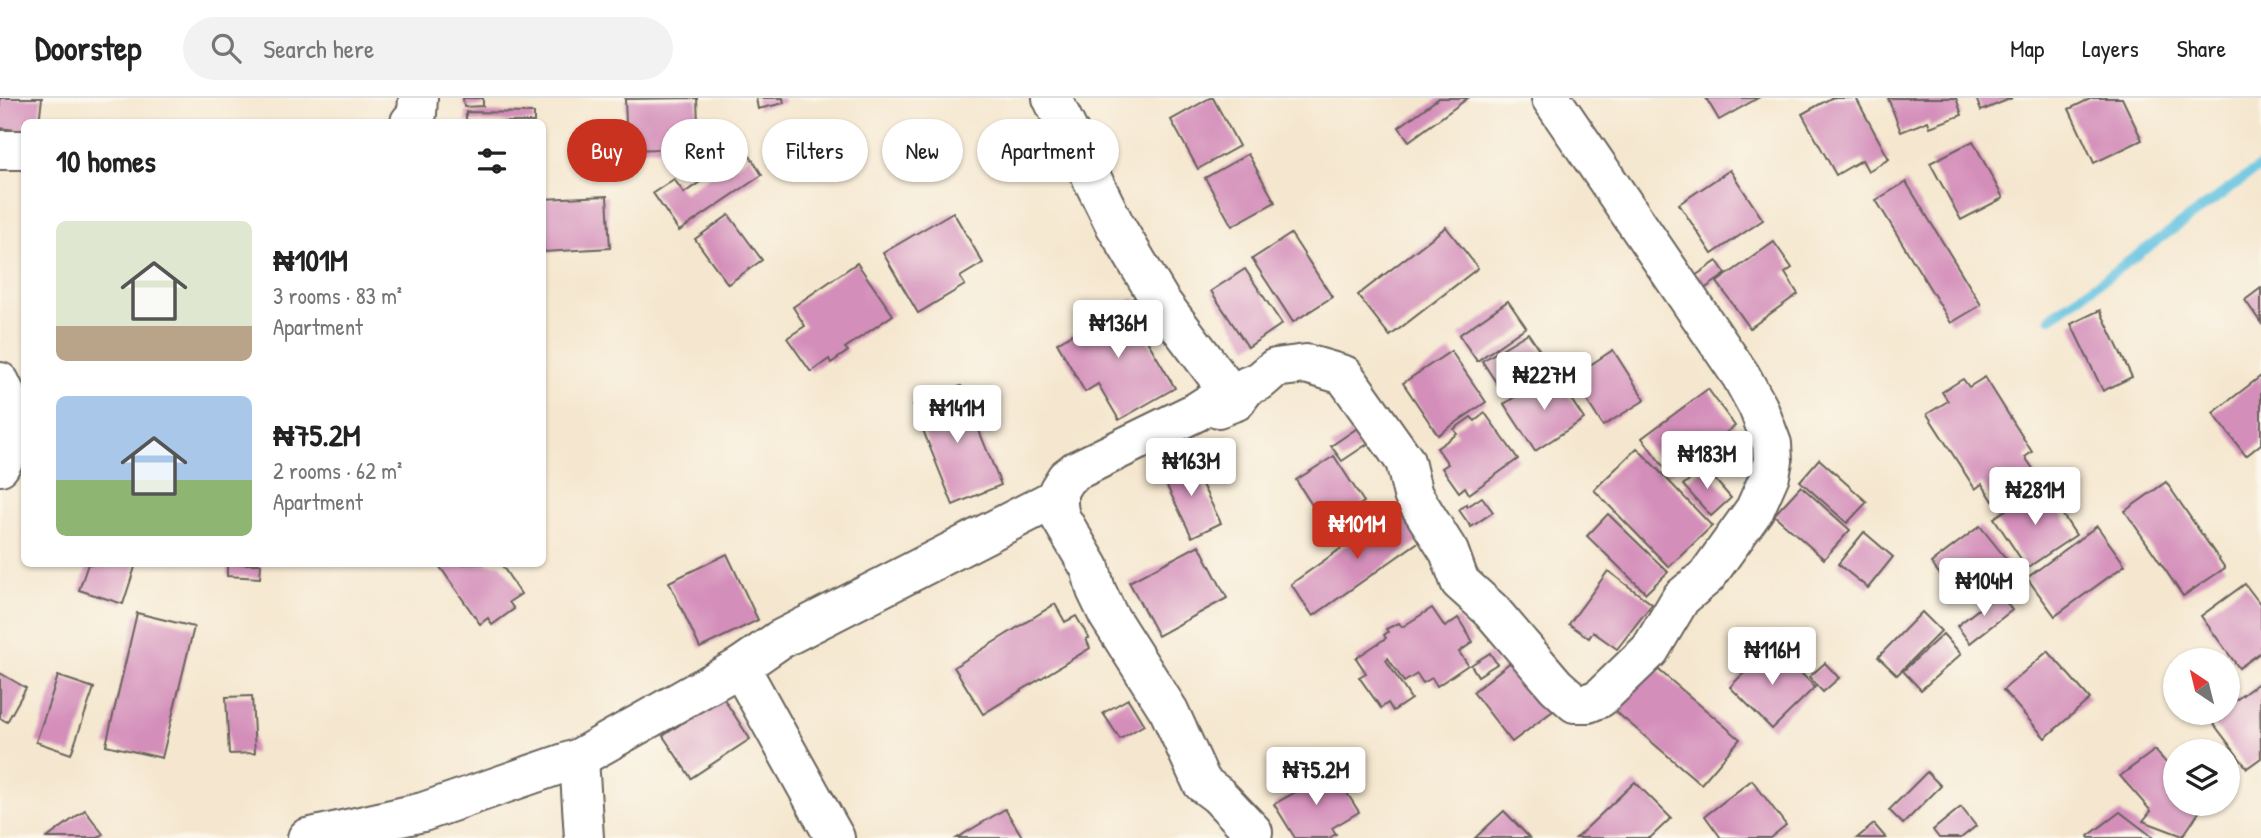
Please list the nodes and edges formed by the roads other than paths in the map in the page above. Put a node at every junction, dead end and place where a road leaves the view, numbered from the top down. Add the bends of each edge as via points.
1 (418, 98) edge
2 (1052, 98) edge
3 (1551, 98) edge
4 (413, 119) edge
5 (0, 150) edge
6 (21, 150) edge
7 (0, 382) edge
8 (1236, 401) junction
9 (0, 466) edge
10 (1058, 498) junction
11 (740, 667) junction
12 (579, 758) junction
13 (1253, 832) dead end
14 (307, 838) edge
15 (584, 838) edge
16 (835, 838) edge

1 - 4 street
2 - 8 street via 1115,225 1161,302
3 - 8 street via 1741,376 1772,444 1770,475 1755,509 1707,576 1681,598 1650,650 1600,698 1575,704 1460,582 1449,552 1413,495 1405,461 1344,375 1306,364 1275,368 1247,386
5 - 6 street
7 - 9 street via 15,412 18,430
8 - 10 street via 1218,408 1210,403 1075,471 1058,491
10 - 11 street via 779,640
10 - 13 street via 1060,517 1090,568 1108,615 1169,711 1202,783
11 - 12 street
11 - 16 street
12 - 14 street via 423,812
12 - 15 street

